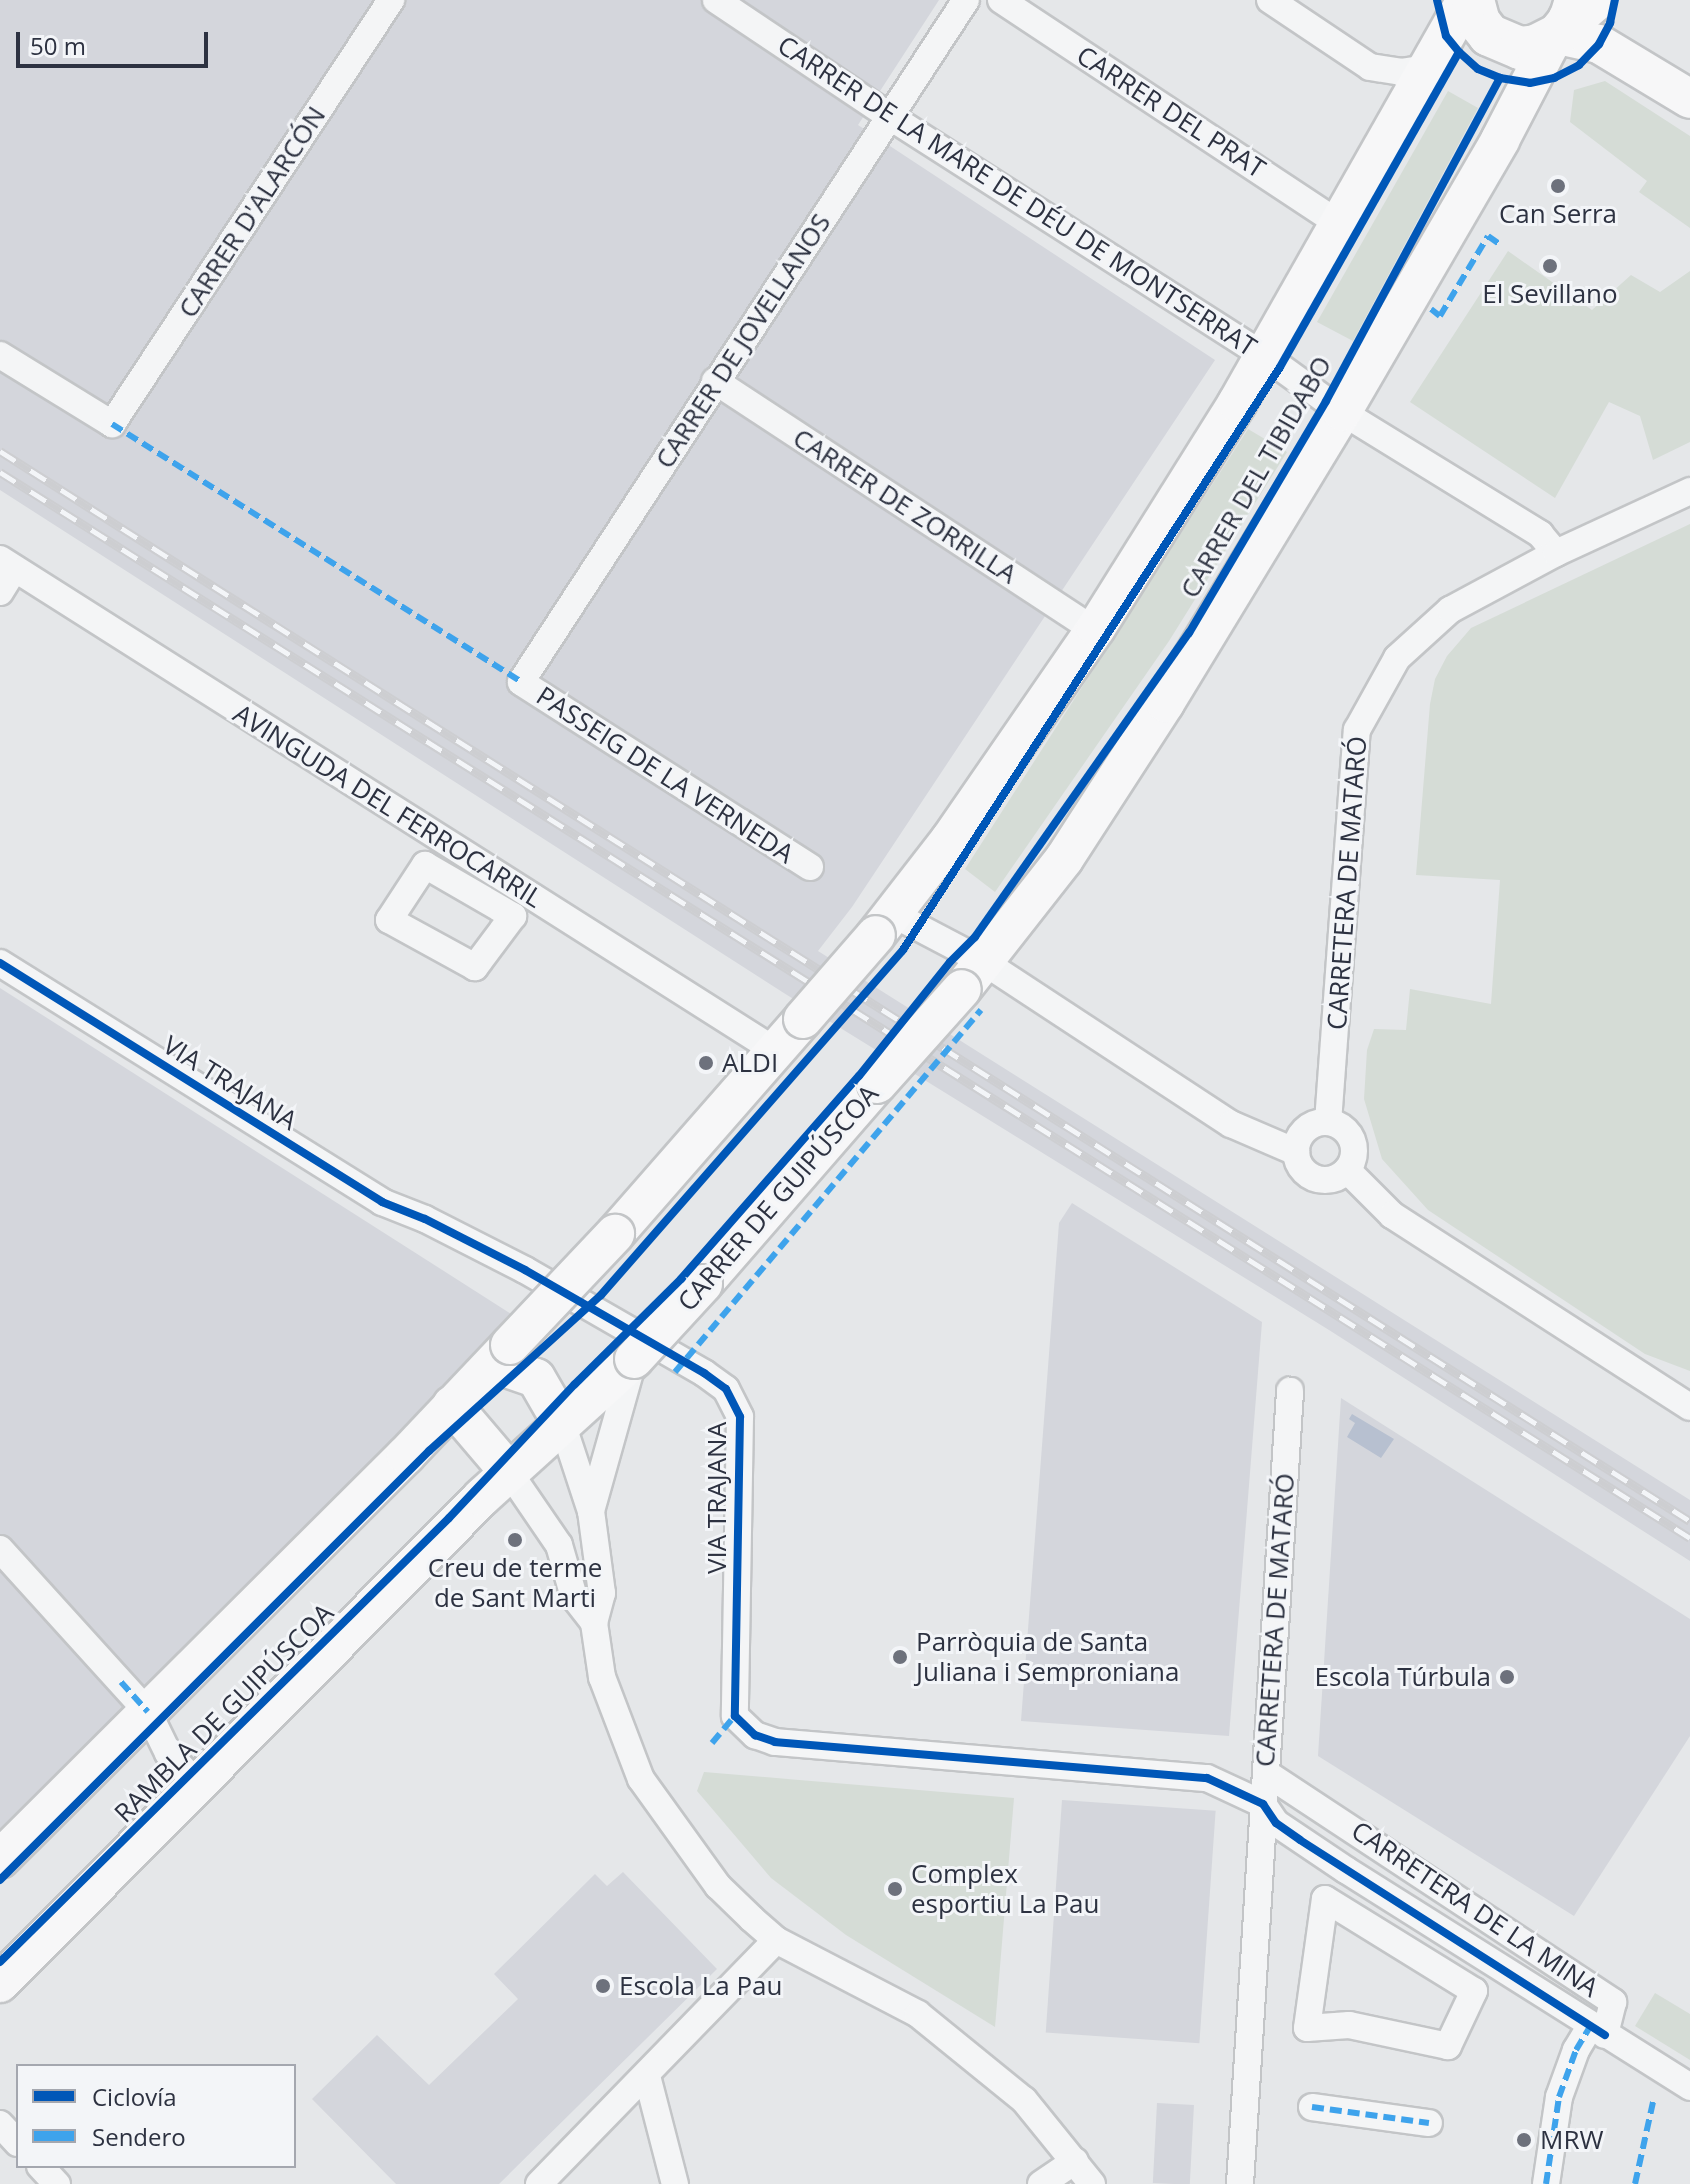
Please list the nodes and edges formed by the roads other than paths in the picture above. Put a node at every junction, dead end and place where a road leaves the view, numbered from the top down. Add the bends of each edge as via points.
1 (391, 0) edge
2 (716, 0) edge
3 (966, 0) edge
4 (1001, 0) edge
5 (1270, 0) edge
6 (1466, 0) edge
7 (1473, 0) edge
8 (1570, 19) edge
9 (1429, 68) junction
10 (1690, 99) edge
11 (889, 116) junction
12 (1341, 225) junction
13 (0, 355) edge
14 (1265, 356) junction
15 (715, 381) junction
16 (1342, 412) junction
17 (1690, 491) edge
18 (1556, 553) junction
19 (5, 574) edge
20 (1094, 630) junction
21 (521, 682) joint
22 (1064, 859) joint
23 (810, 867) dead end
24 (389, 920) joint
25 (884, 924) junction
26 (0, 963) edge
27 (973, 976) junction
28 (776, 1051) junction
29 (1328, 1122) junction
30 (1296, 1152) junction
31 (1347, 1170) junction
32 (503, 1355) junction
33 (624, 1377) junction
34 (1290, 1391) dead end
35 (452, 1405) junction
36 (1690, 1407) edge
37 (562, 1423) junction
38 (509, 1472) junction
39 (591, 1511) junction
40 (0, 1549) edge
41 (594, 1623) junction
42 (148, 1712) junction
43 (1266, 1773) junction
44 (198, 1785) junction
45 (1304, 1797) junction
46 (1263, 1804) junction
47 (1300, 1840) junction
48 (0, 1859) edge
49 (1325, 1899) joint
50 (776, 1940) junction
51 (0, 1983) edge
52 (1598, 2030) junction
53 (647, 2076) junction
54 (1690, 2087) edge
55 (1312, 2107) dead end
56 (1429, 2123) dead end
57 (0, 2124) edge
58 (16, 2141) edge
59 (1075, 2161) junction
60 (42, 2168) edge
61 (562, 2175) edge
62 (57, 2184) edge
63 (539, 2184) edge
64 (675, 2184) edge
65 (1041, 2184) edge
66 (1092, 2184) edge
67 (1240, 2184) edge
68 (1546, 2184) edge

1 - 13 street, CARRER D'ALARCÓN via 112,424
2 - 11 street, CARRER DE LA MARE DE DÉU DE MONTSERRAT
3 - 11 street, CARRER DE JOVELLANOS
4 - 12 street, CARRER DEL PRAT
5 - 9 street via 1370,67 1400,72
6 - 9 main road, CARRER DEL TIBIDABO
7 - 8 main road via 1489,35 1520,48
8 - 10 main road via 1599,44
8 - 16 main road, CARRER DEL TIBIDABO
9 - 12 main road, CARRER DEL TIBIDABO
11 - 14 street, CARRER DE LA MARE DE DÉU DE MONTSERRAT
11 - 15 street, CARRER DE JOVELLANOS
12 - 14 main road, CARRER DEL TIBIDABO
14 - 16 street, CARRER DE LA MARE DE DÉU DE MONTSERRAT
14 - 20 main road, CARRER DEL TIBIDABO
15 - 20 street, CARRER DE ZORRILLA
15 - 21 street, CARRER DE JOVELLANOS
16 - 18 street, CARRER DE LA MARE DE DÉU DE MONTSERRAT via 1540,534
16 - 22 main road, CARRER DEL TIBIDABO
17 - 18 street, CARRETERA DE MATARÓ
18 - 29 street, CARRETERA DE MATARÓ via 1450,610 1397,658 1357,730
19 - 28 street, AVINGUDA DEL FERROCARRIL
20 - 25 main road, CARRER DEL TIBIDABO via 949,841
21 - 23 street, PASSEIG DE LA VERNEDA
22 - 27 main road, CARRER DE GUIPÚSCOA
24 - 24 street via 425,865 513,916 475,967
25 - 27 street
25 - 28 main road, bridge
26 - 46 street, VIA TRAJANA via 382,1202 525,1270 726,1389 740,1417 735,1716 755,1735 775,1742 1207,1778
27 - 30 street via 1231,1124
27 - 33 main road, CARRER DE GUIPÚSCOA, bridge
28 - 32 main road, bridge
29 - 30 street via 1304,1131
29 - 31 street via 1343,1128 1352,1142
30 - 31 street via 1303,1170 1317,1179 1333,1179
31 - 36 street via 1392,1215
32 - 35 main road
32 - 37 main road via 536,1378
33 - 37 main road, CARRER DE GUIPÚSCOA
33 - 39 street
34 - 43 street, CARRETERA DE MATARÓ
35 - 38 main road
35 - 42 main road
37 - 38 main road, RAMBLA DE GUIPÚSCOA
37 - 39 street
38 - 41 street via 559,1545 574,1597
38 - 44 main road, RAMBLA DE GUIPÚSCOA
39 - 41 street via 602,1593
40 - 42 street
41 - 50 street via 602,1677 641,1779 718,1886
42 - 44 street via 168,1753
42 - 48 main road
43 - 45 street, CARRETERA DE LA MINA
43 - 46 street, CARRETERA DE MATARÓ
44 - 51 main road, RAMBLA DE GUIPÚSCOA
45 - 47 street
45 - 52 street, CARRETERA DE LA MINA via 1613,2002
46 - 47 street via 1276,1823
46 - 67 street, CARRETERA DE MATARÓ
47 - 52 street
49 - 49 street via 1474,1991 1448,2046 1349,2025 1307,2028
50 - 53 street
50 - 59 street via 918,2014 1024,2100
52 - 54 street, CARRETERA DE LA MINA
52 - 68 street via 1576,2050 1559,2097
53 - 61 street
53 - 64 street
55 - 56 street
57 - 58 street
59 - 65 street
59 - 66 street
60 - 62 street
61 - 63 street

